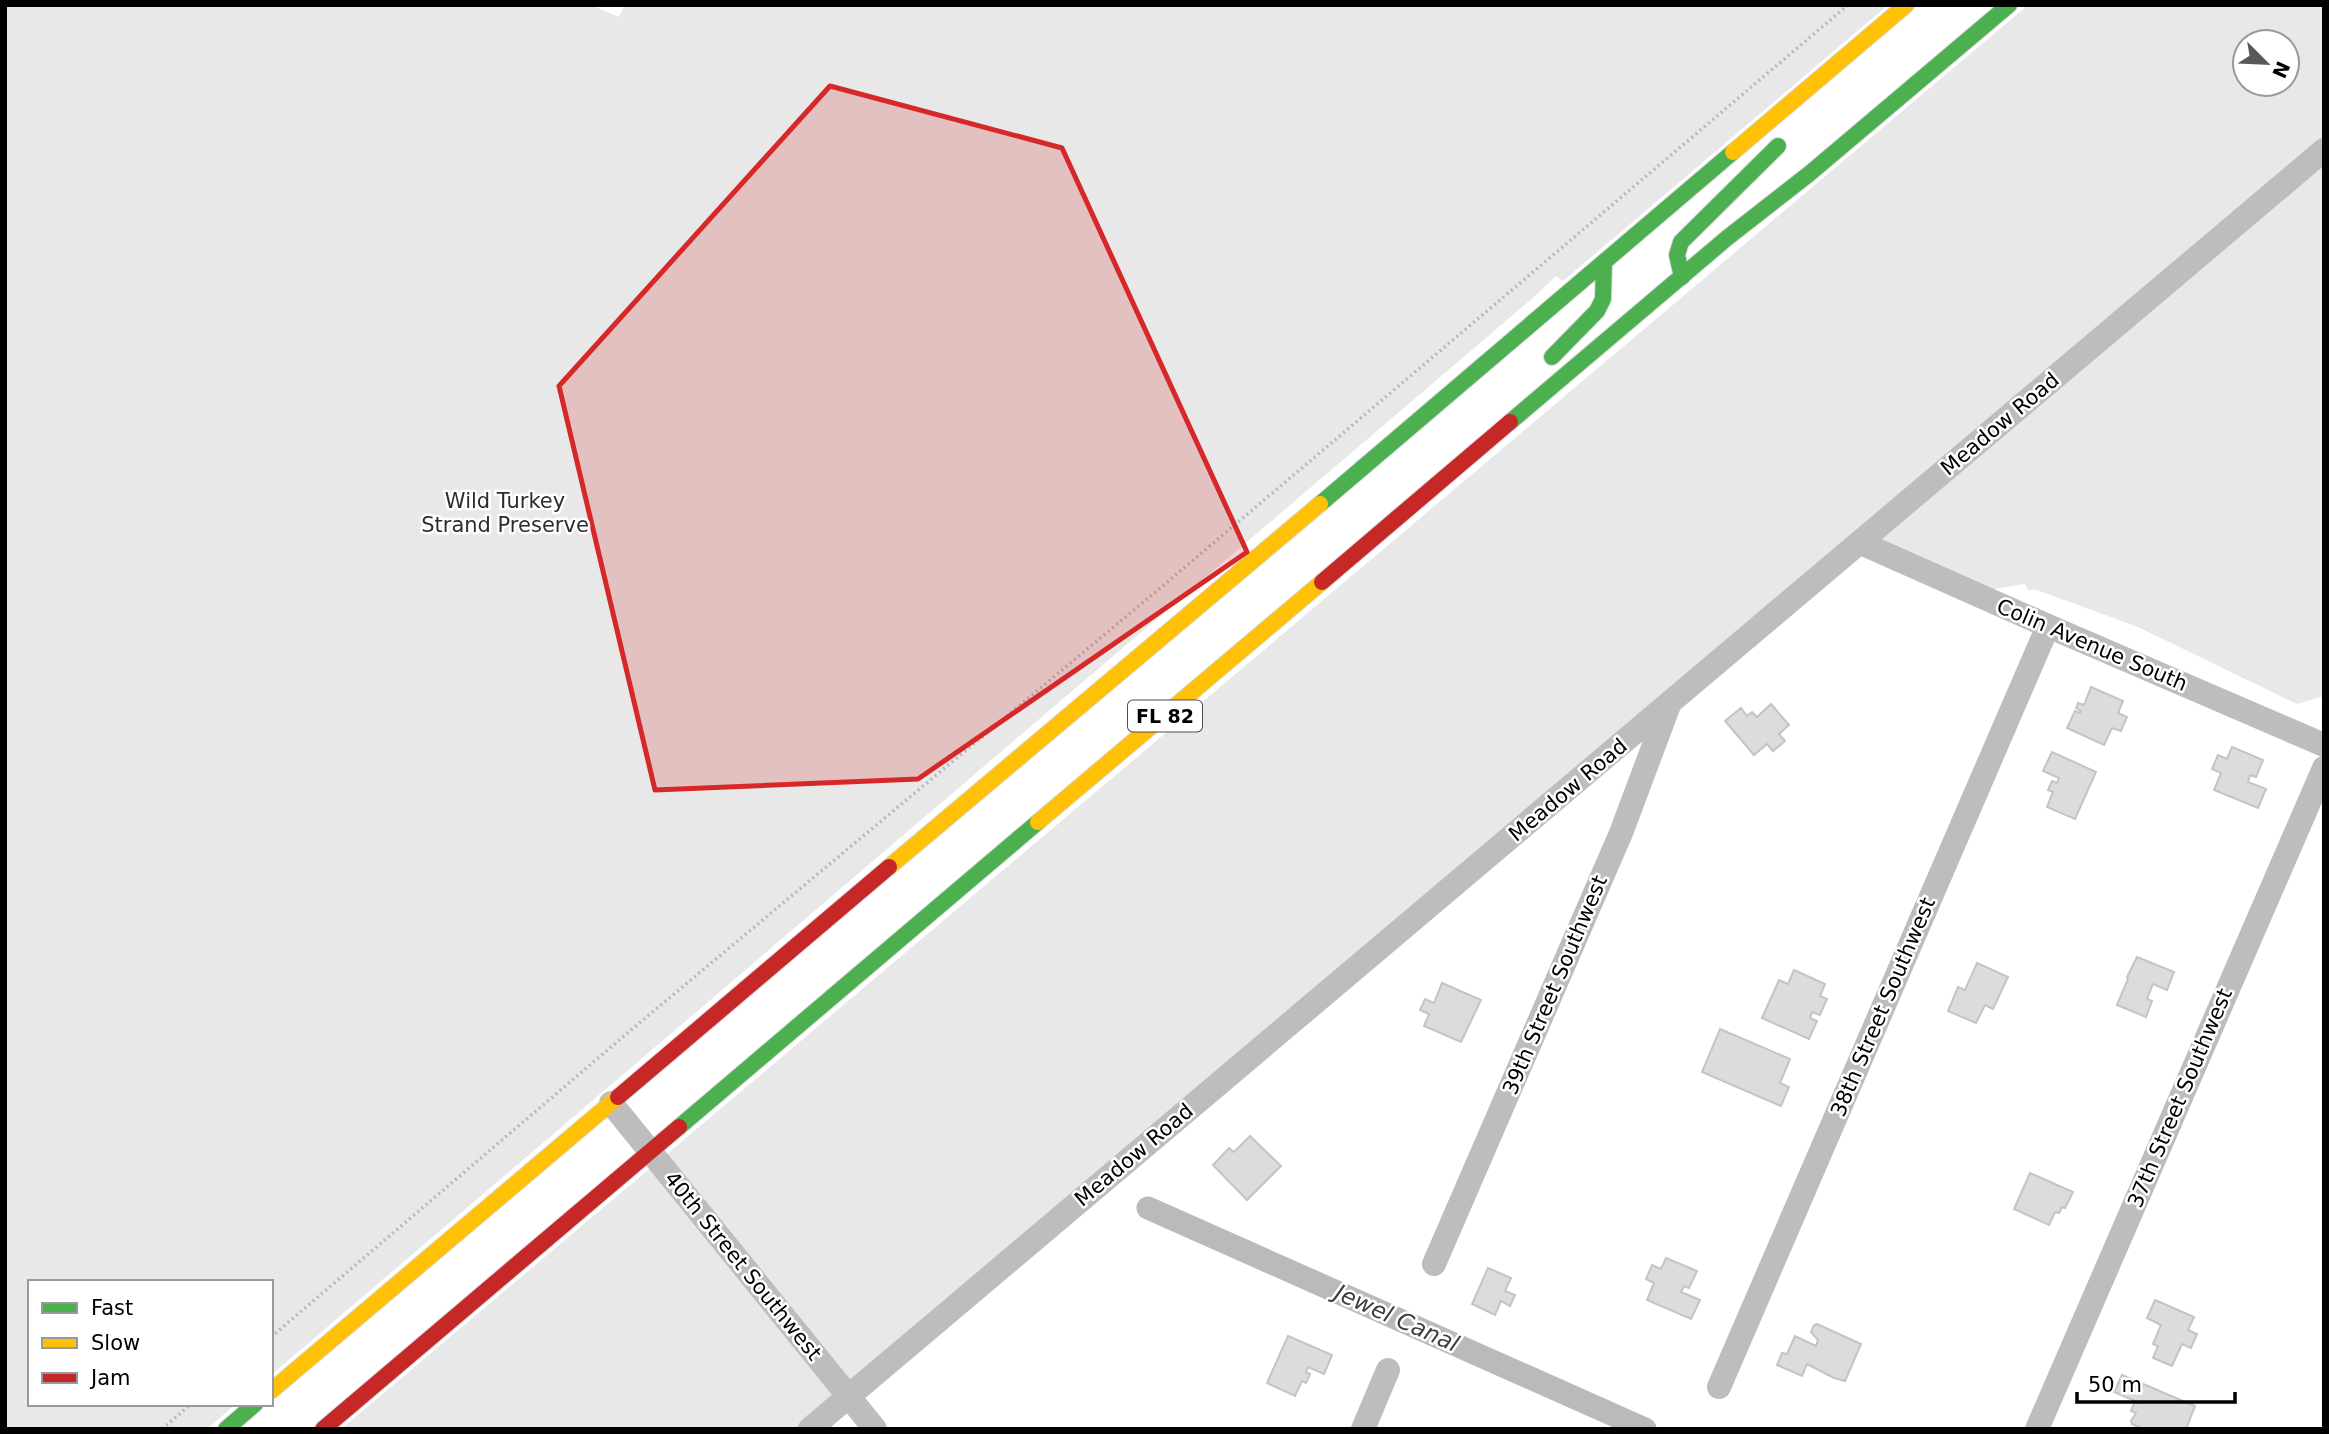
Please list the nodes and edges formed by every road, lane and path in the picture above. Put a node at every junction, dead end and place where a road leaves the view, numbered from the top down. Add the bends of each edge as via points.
1 (1848, 5) edge
2 (1906, 5) edge
3 (2009, 5) edge
4 (1793, 134) dead end
5 (2324, 150) edge
6 (1604, 262) junction
7 (1682, 277) junction
8 (1542, 365) dead end
9 (1861, 543) junction
10 (1340, 546) dead end
11 (1321, 584) junction
12 (2048, 626) junction
13 (1669, 705) junction
14 (2324, 745) edge
15 (2324, 768) edge
16 (611, 1103) junction
17 (650, 1152) junction
18 (1434, 1264) dead end
19 (273, 1334) edge
20 (1388, 1370) dead end
21 (1719, 1387) dead end
22 (273, 1389) edge
23 (848, 1395) junction
24 (189, 1406) edge
25 (253, 1406) edge
26 (162, 1429) edge
27 (226, 1429) edge
28 (323, 1429) edge
29 (810, 1429) edge
30 (875, 1429) edge
31 (1363, 1429) edge
32 (2037, 1429) edge

1 - 19 path
2 - 6 highway, FL 82
3 - 7 highway, FL 82
4 - 7 highway via 1681,242 1677,255
5 - 9 street, Meadow Road
6 - 8 highway via 1604,299 1597,311
6 - 16 highway, FL 82
7 - 11 highway, FL 82
9 - 12 street, Colin Avenue South
9 - 13 street, Meadow Road
10 - 11 highway
11 - 17 highway, FL 82
12 - 14 street, Colin Avenue South
12 - 21 street, 38th Street Southwest
13 - 18 street, 39th Street Southwest via 1621,833
13 - 23 street, Meadow Road
15 - 32 street, 37th Street Southwest
16 - 17 street, 40th Street Southwest
16 - 22 highway, FL 82
17 - 23 street, 40th Street Southwest
17 - 28 highway, FL 82
20 - 31 street
23 - 29 street, Meadow Road
23 - 30 street, 40th Street Southwest
24 - 26 path
25 - 27 highway

